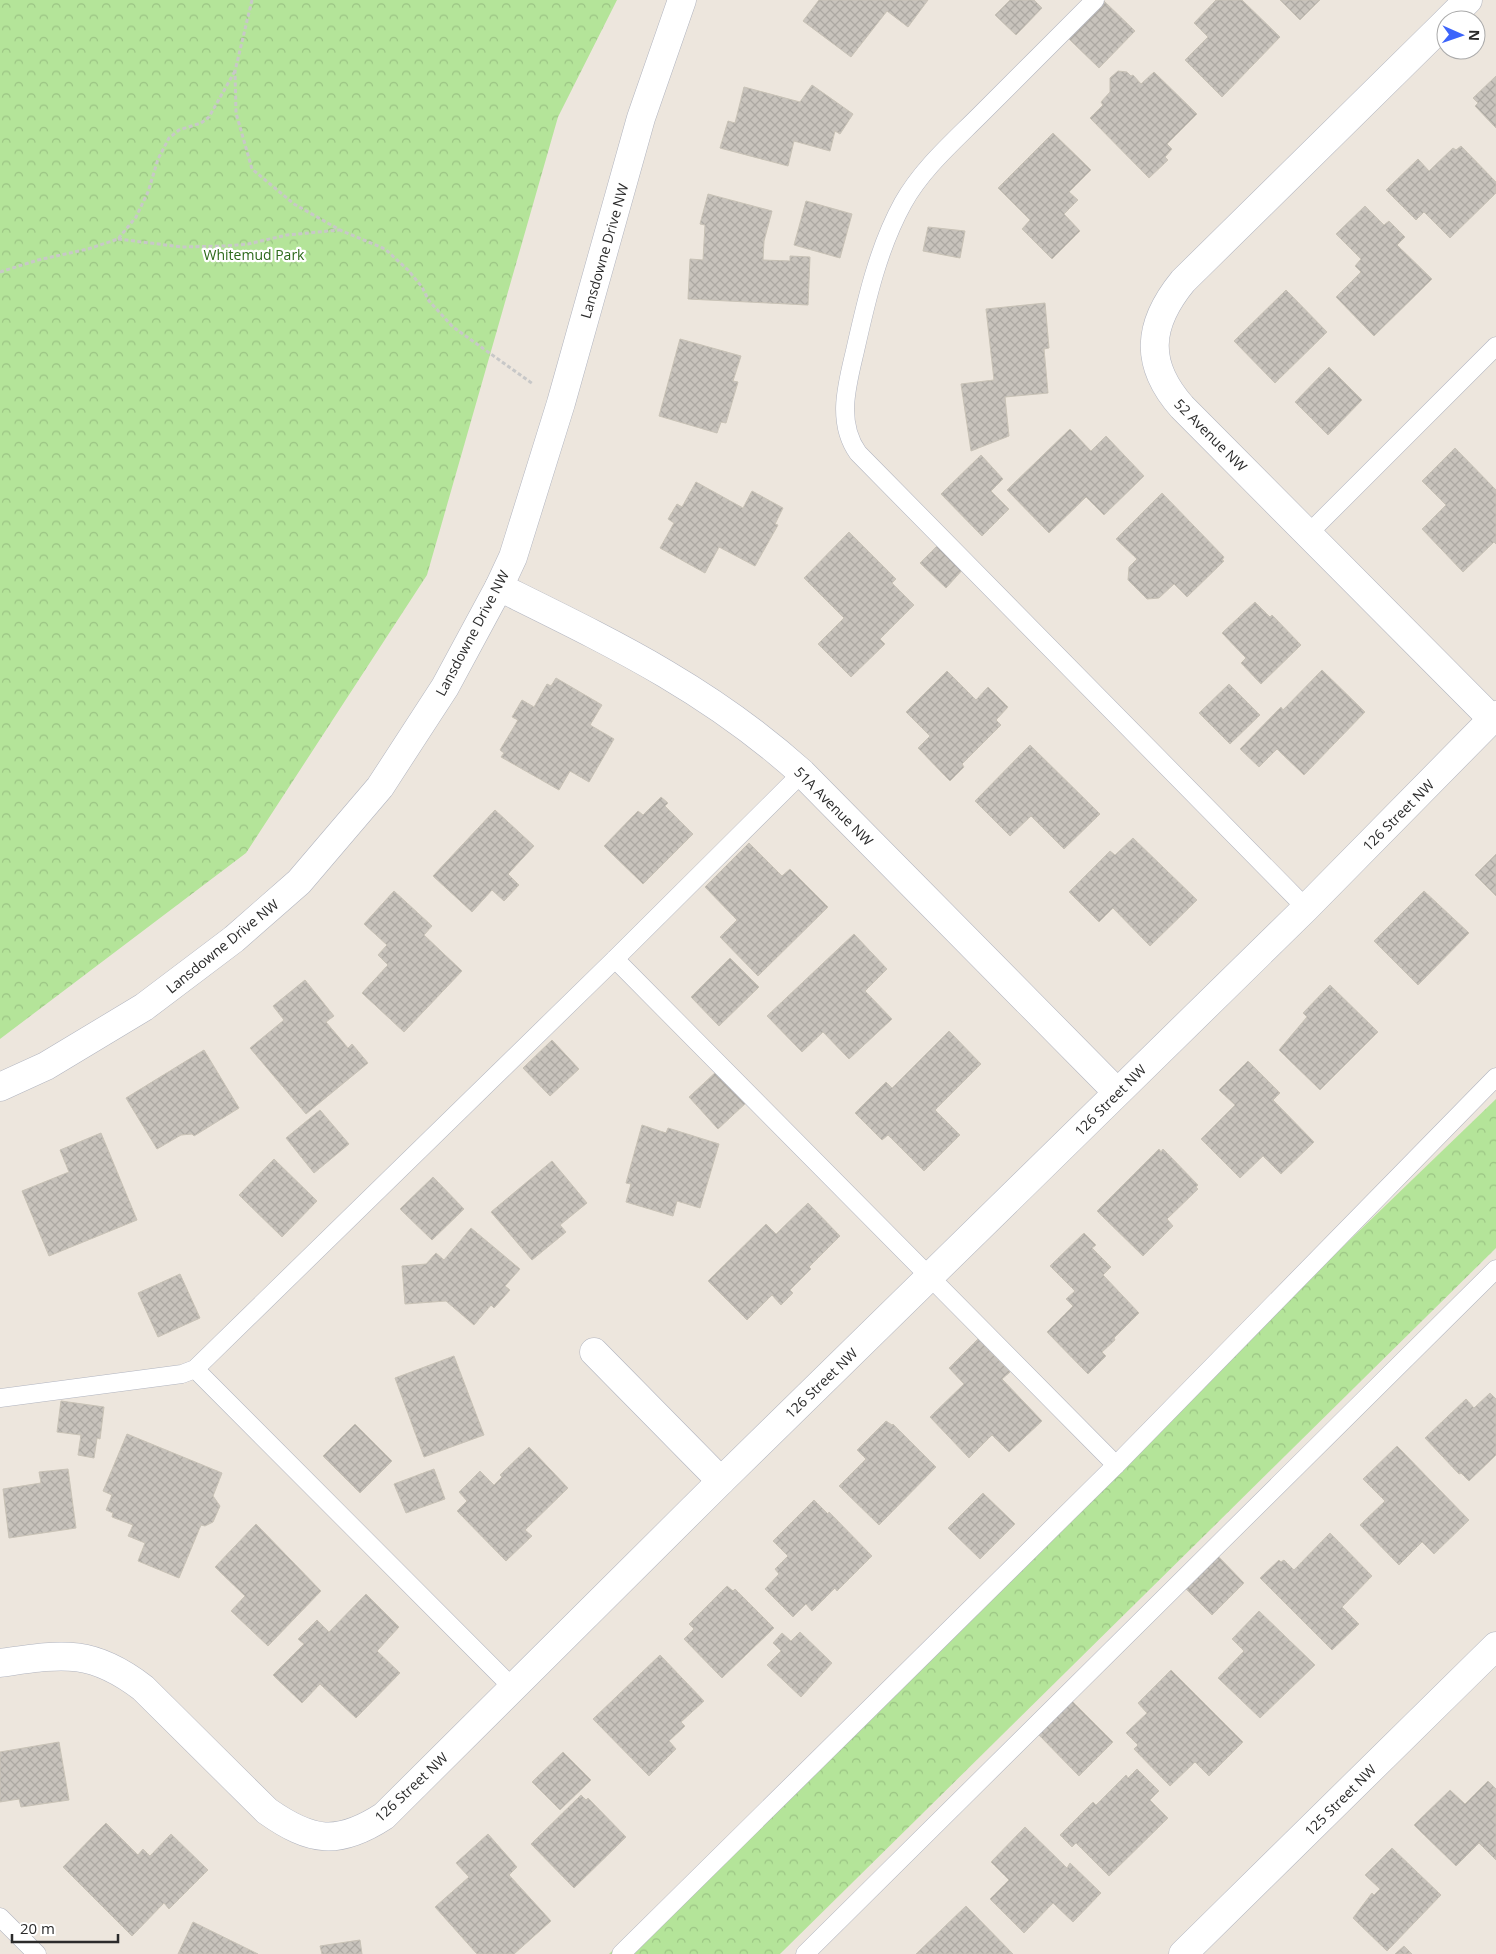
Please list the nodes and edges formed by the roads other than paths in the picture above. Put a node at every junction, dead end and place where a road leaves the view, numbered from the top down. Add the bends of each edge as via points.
1 (682, 0) edge
2 (1095, 0) edge
3 (1468, 0) edge
4 (1458, 10) edge
5 (1436, 32) edge
6 (1496, 346) edge
7 (1309, 533) junction
8 (499, 587) junction
9 (1494, 717) edge
10 (802, 772) junction
11 (1306, 908) junction
12 (615, 959) junction
13 (1496, 1077) edge
14 (0, 1087) edge
15 (1118, 1092) junction
16 (1496, 1269) edge
17 (929, 1278) junction
18 (594, 1352) dead end
19 (195, 1369) junction
20 (0, 1398) edge
21 (1116, 1464) junction
22 (721, 1481) junction
23 (1496, 1646) edge
24 (0, 1663) edge
25 (513, 1688) junction
26 (0, 1917) edge
27 (37, 1954) edge
28 (621, 1954) edge
29 (804, 1954) edge
30 (1183, 1954) edge

1 - 8 street, Lansdowne Drive NW via 642,118 524,522
2 - 11 lane via 924,170 902,205 880,257 864,308 846,388 846,427 858,453
3 - 4 street, 52 Avenue NW
5 - 7 street, 52 Avenue NW via 1183,281 1166,304 1156,328 1161,379 1171,395
6 - 7 lane
7 - 9 street, 52 Avenue NW
8 - 10 street, 51A Avenue NW via 631,653 697,692 770,744
8 - 14 street, Lansdowne Drive NW via 445,687 380,787 299,882 234,939 144,1008 46,1066
9 - 11 street, 126 Street NW
10 - 12 lane
10 - 15 street, 51A Avenue NW
11 - 15 street, 126 Street NW
12 - 17 lane
12 - 19 lane
13 - 21 lane
15 - 17 street, 126 Street NW
16 - 29 lane
17 - 21 lane
17 - 22 street, 126 Street NW
18 - 22 street
19 - 20 lane via 182,1374
19 - 25 lane
21 - 28 lane
22 - 25 street, 126 Street NW
23 - 30 street, 125 Street NW
24 - 25 street, 126 Street NW via 70,1656 91,1659 124,1673 144,1688 267,1811 295,1829 330,1838 365,1829 384,1816
26 - 27 lane

